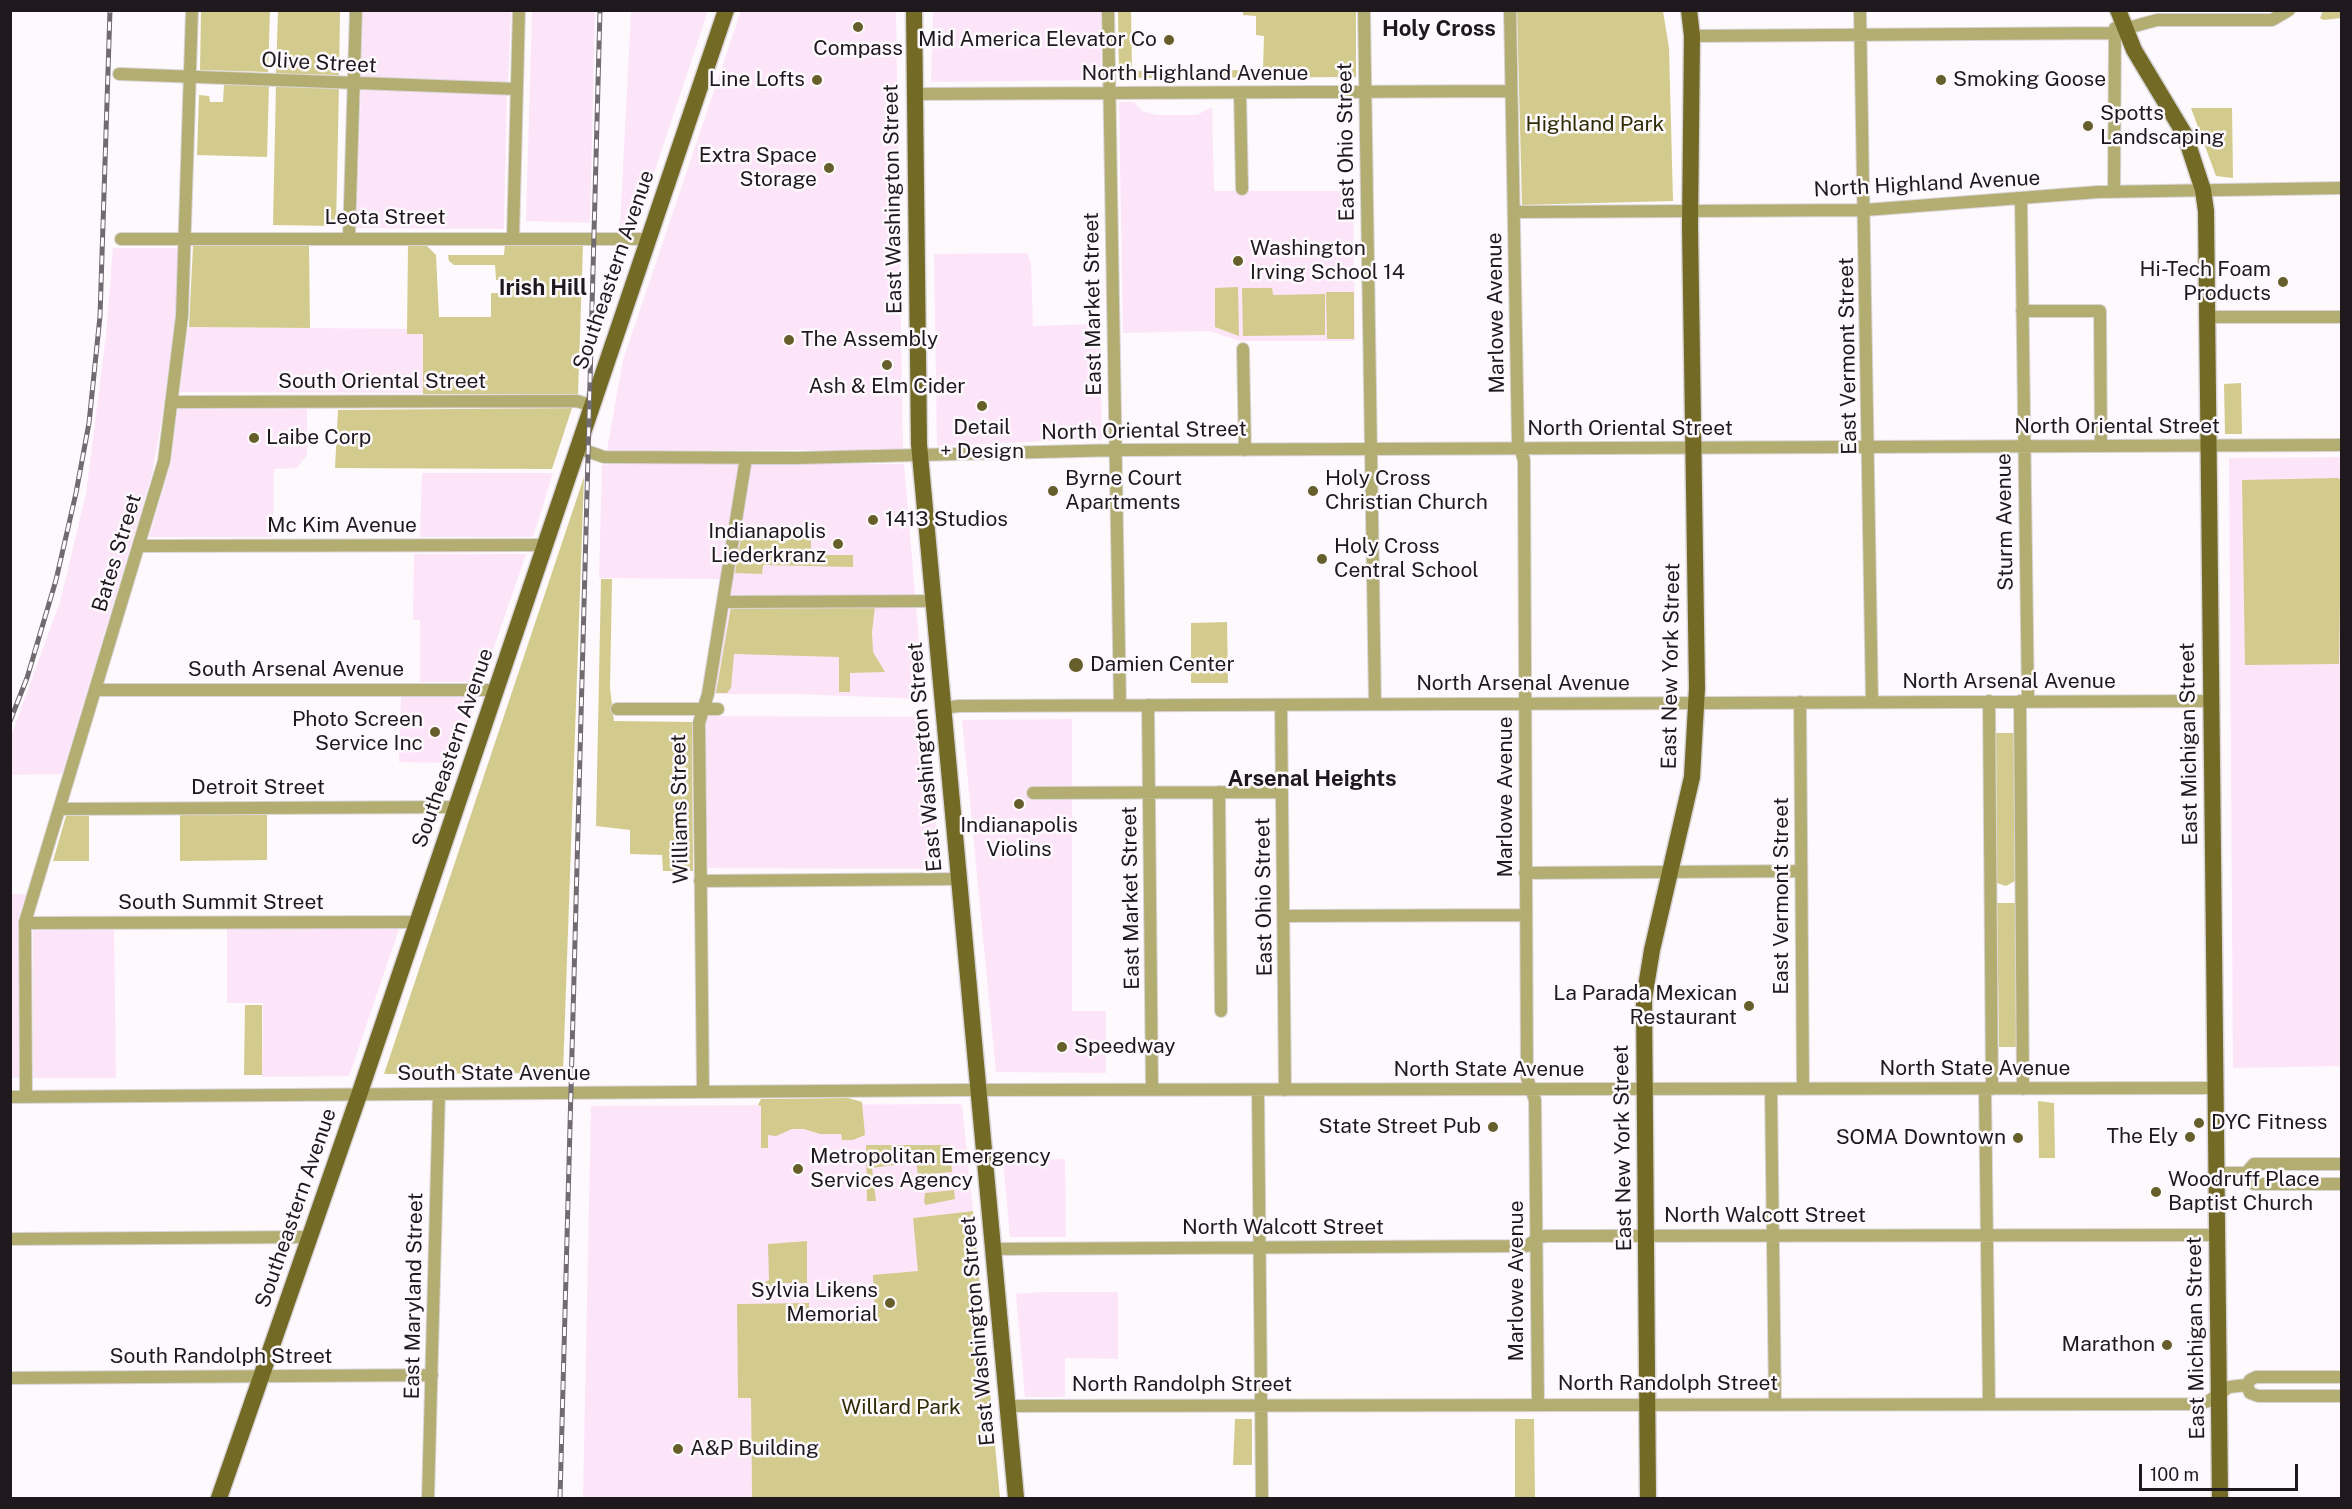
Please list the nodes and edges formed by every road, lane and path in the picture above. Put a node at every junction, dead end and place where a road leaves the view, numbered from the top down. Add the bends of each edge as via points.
1 (192, 10) edge
2 (356, 10) edge
3 (519, 10) edge
4 (726, 10) edge
5 (914, 10) edge
6 (1108, 10) edge
7 (1364, 10) edge
8 (1510, 10) edge
9 (1689, 10) edge
10 (1860, 10) edge
11 (2289, 10) edge
12 (2118, 22) edge
13 (1860, 35) junction
14 (1692, 36) junction
15 (2136, 54) junction
16 (2114, 66) junction
17 (119, 74) dead end
18 (190, 77) junction
19 (354, 83) junction
20 (517, 89) junction
21 (1365, 92) junction
22 (1511, 92) junction
23 (915, 93) junction
24 (1240, 93) junction
25 (1109, 94) junction
26 (2342, 188) edge
27 (1242, 189) dead end
28 (2203, 190) junction
29 (2114, 191) junction
30 (2021, 199) junction
31 (1865, 210) junction
32 (1690, 211) junction
33 (1514, 212) junction
34 (349, 237) junction
35 (513, 237) junction
36 (184, 238) junction
37 (648, 238) junction
38 (121, 239) dead end
39 (2022, 311) junction
40 (2208, 317) junction
41 (2342, 317) edge
42 (1243, 349) dead end
43 (171, 402) junction
44 (592, 406) junction
45 (2342, 445) edge
46 (1869, 446) junction
47 (2024, 446) junction
48 (2101, 446) junction
49 (2209, 446) junction
50 (578, 448) junction
51 (1694, 448) junction
52 (1371, 449) junction
53 (1519, 449) junction
54 (1245, 450) junction
55 (1115, 451) junction
56 (920, 454) junction
57 (746, 458) junction
58 (545, 545) junction
59 (139, 546) junction
60 (933, 601) junction
61 (723, 602) junction
62 (96, 690) junction
63 (496, 690) junction
64 (1989, 701) junction
65 (2024, 701) junction
66 (2212, 701) junction
67 (1800, 702) junction
68 (1872, 702) junction
69 (1697, 703) junction
70 (1375, 704) junction
71 (1526, 704) junction
72 (1120, 705) junction
73 (1148, 705) junction
74 (1281, 705) junction
75 (943, 708) junction
76 (617, 709) dead end
77 (703, 709) junction
78 (717, 709) dead end
79 (1219, 792) junction
80 (1282, 792) junction
81 (1033, 793) dead end
82 (1150, 793) junction
83 (457, 807) junction
84 (60, 809) junction
85 (1670, 872) junction
86 (1801, 872) junction
87 (1525, 873) junction
88 (959, 879) junction
89 (700, 881) junction
90 (1526, 915) junction
91 (1283, 916) junction
92 (417, 922) junction
93 (25, 923) junction
94 (1221, 1011) dead end
95 (1531, 1089) junction
96 (1645, 1089) junction
97 (1772, 1089) junction
98 (1803, 1089) junction
99 (1989, 1089) junction
100 (2023, 1089) junction
101 (2216, 1089) junction
102 (978, 1090) junction
103 (1152, 1090) junction
104 (1258, 1090) junction
105 (1285, 1090) junction
106 (703, 1092) junction
107 (439, 1094) junction
108 (359, 1095) junction
109 (26, 1096) junction
110 (10, 1097) edge
111 (2342, 1164) edge
112 (2217, 1173) junction
113 (2246, 1173) junction
114 (2342, 1184) edge
115 (1773, 1235) junction
116 (1987, 1235) junction
117 (2217, 1235) junction
118 (1646, 1236) junction
119 (310, 1237) junction
120 (10, 1239) edge
121 (1537, 1240) junction
122 (1260, 1248) junction
123 (993, 1249) junction
124 (432, 1375) junction
125 (262, 1376) junction
126 (2342, 1377) edge
127 (10, 1378) edge
128 (2247, 1385) junction
129 (2219, 1394) junction
130 (2342, 1396) edge
131 (1775, 1403) junction
132 (1261, 1404) junction
133 (1538, 1404) junction
134 (1647, 1404) junction
135 (1989, 1404) junction
136 (1007, 1406) junction
137 (219, 1498) edge
138 (428, 1498) edge
139 (1016, 1498) edge
140 (1262, 1498) edge
141 (1648, 1498) edge
142 (2220, 1498) edge

1 - 18 street, Bates Street
2 - 19 street
3 - 20 street
4 - 37 main road, Southeastern Avenue
5 - 23 main road, East Washington Street
6 - 25 street, East Market Street
7 - 21 street, East Ohio Street
8 - 22 street, Marlowe Avenue
9 - 14 main road, East New York Street
10 - 13 street, East Vermont Street
11 - 12 street via 2272,20
12 - 13 street
12 - 15 main road, East Michigan Street
12 - 16 street
13 - 14 street
13 - 31 street, East Vermont Street
14 - 32 main road, East New York Street
15 - 16 street via 2127,54
15 - 28 main road, East Michigan Street via 2180,127
16 - 29 street
17 - 18 street, Olive Street
18 - 19 street, Olive Street
18 - 36 street, Bates Street
19 - 20 street, Olive Street
19 - 34 street
20 - 35 street
21 - 22 street, North Highland Avenue
21 - 24 street, North Highland Avenue
21 - 52 street, East Ohio Street
22 - 33 street, Marlowe Avenue
23 - 25 street, North Highland Avenue
23 - 56 main road, East Washington Street
24 - 25 street, North Highland Avenue
24 - 27 street
25 - 55 street, East Market Street
26 - 28 street, North Highland Avenue
28 - 29 street, North Highland Avenue
28 - 40 main road, East Michigan Street
29 - 30 street, North Highland Avenue
30 - 31 street, North Highland Avenue
30 - 39 street, Sturm Avenue
31 - 32 street, North Highland Avenue
31 - 46 street, East Vermont Street
32 - 33 street, North Highland Avenue
32 - 51 main road, East New York Street
33 - 53 street, Marlowe Avenue
34 - 35 street, Leota Street
34 - 36 street, Leota Street
35 - 37 street, Leota Street
36 - 38 street, Leota Street
36 - 43 street, Bates Street via 182,316
37 - 44 main road, Southeastern Avenue
39 - 47 street, Sturm Avenue
39 - 48 street via 2100,311
40 - 41 street
40 - 49 main road, East Michigan Street
42 - 54 street
43 - 44 street, South Oriental Street via 577,401
43 - 59 street, Bates Street via 162,470
44 - 50 main road, Southeastern Avenue
45 - 49 street, North Oriental Street
46 - 47 street, North Oriental Street
46 - 51 street, North Oriental Street
46 - 68 street, East Vermont Street
47 - 48 street, North Oriental Street
47 - 65 street, Sturm Avenue
48 - 49 street, North Oriental Street
49 - 66 main road, East Michigan Street
50 - 57 street via 604,457
50 - 58 main road, Southeastern Avenue
51 - 53 street, North Oriental Street
51 - 69 main road, East New York Street
52 - 53 street, North Oriental Street
52 - 54 street, North Oriental Street
52 - 70 street, East Ohio Street
53 - 71 street, Marlowe Avenue via 1524,460
54 - 55 street, North Oriental Street
55 - 56 street, North Oriental Street
55 - 72 street, East Market Street
56 - 57 street
56 - 60 main road, East Washington Street
57 - 61 street, Williams Street
58 - 59 street, Mc Kim Avenue
58 - 63 main road, Southeastern Avenue
59 - 62 street, Bates Street
60 - 61 street
60 - 75 main road, East Washington Street
61 - 77 street, Williams Street
62 - 63 street, South Arsenal Avenue
62 - 84 street, Bates Street
63 - 83 main road, Southeastern Avenue
64 - 65 street, North Arsenal Avenue
64 - 68 street, North Arsenal Avenue
64 - 99 street
65 - 66 street, North Arsenal Avenue
65 - 100 street, Sturm Avenue
66 - 101 main road, East Michigan Street
67 - 68 street, North Arsenal Avenue
67 - 69 street, North Arsenal Avenue
67 - 86 street, East Vermont Street
69 - 71 street, North Arsenal Avenue
69 - 85 main road, East New York Street via 1692,777
70 - 71 street, North Arsenal Avenue
70 - 74 street, North Arsenal Avenue
71 - 87 street, Marlowe Avenue
72 - 73 street, North Arsenal Avenue
72 - 75 street, North Arsenal Avenue
73 - 74 street, North Arsenal Avenue
73 - 82 street, East Market Street
74 - 80 street, East Ohio Street
75 - 88 main road, East Washington Street
76 - 77 street
77 - 78 street
77 - 89 street, Williams Street via 699,723
79 - 80 street
79 - 82 street
79 - 94 street
80 - 91 street, East Ohio Street
81 - 82 street
82 - 103 street, East Market Street
83 - 84 street, Detroit Street
83 - 92 main road, Southeastern Avenue
84 - 93 street, Bates Street
85 - 86 street
85 - 87 street
85 - 96 main road, East New York Street via 1646,983
86 - 98 street, East Vermont Street
87 - 90 street, Marlowe Avenue
88 - 89 street
88 - 102 main road, East Washington Street
89 - 106 street, Williams Street
90 - 91 street
90 - 95 street, Marlowe Avenue via 1527,1078
91 - 105 street, East Ohio Street
92 - 93 street, South Summit Street
92 - 108 main road, Southeastern Avenue
93 - 109 street, Bates Street
95 - 96 street, North State Avenue
95 - 105 street, North State Avenue
95 - 121 street, Marlowe Avenue via 1535,1100
96 - 97 street, North State Avenue
96 - 118 main road, East New York Street
97 - 98 street, North State Avenue
97 - 115 street
98 - 99 street, North State Avenue
99 - 100 street, North State Avenue
99 - 116 street
100 - 101 street, North State Avenue
101 - 112 main road, East Michigan Street
102 - 103 street, North State Avenue
102 - 106 street, South State Avenue
102 - 123 main road, East Washington Street
103 - 104 street, North State Avenue
104 - 105 street, North State Avenue
104 - 122 street
106 - 107 street, South State Avenue
107 - 108 street, South State Avenue
107 - 124 street, East Maryland Street
108 - 109 street, South State Avenue
108 - 119 main road, Southeastern Avenue
109 - 110 street, South State Avenue
111 - 113 street via 2254,1164
112 - 113 street
112 - 117 main road, East Michigan Street
113 - 114 street via 2254,1184
115 - 116 street, North Walcott Street
115 - 118 street, North Walcott Street
115 - 131 street
116 - 117 street, North Walcott Street
116 - 135 street
117 - 129 main road, East Michigan Street
118 - 121 street, North Walcott Street via 1547,1236
118 - 134 main road, East New York Street
119 - 120 street
119 - 125 main road, Southeastern Avenue
121 - 122 street, North Walcott Street via 1527,1246
121 - 133 street, Marlowe Avenue
122 - 123 street, North Walcott Street
122 - 132 street
123 - 136 main road, East Washington Street
124 - 125 street, South Randolph Street
124 - 138 street, East Maryland Street
125 - 127 street, South Randolph Street
125 - 137 main road, Southeastern Avenue
126 - 128 street, North Randolph Street via 2256,1377
128 - 129 street, North Randolph Street via 2232,1386
128 - 130 street via 2250,1394 2258,1396
129 - 135 street, North Randolph Street via 2199,1404
129 - 142 main road, East Michigan Street
131 - 134 street, North Randolph Street
131 - 135 street, North Randolph Street
132 - 133 street, North Randolph Street
132 - 136 street, North Randolph Street
132 - 140 street
133 - 134 street, North Randolph Street
134 - 141 main road, East New York Street
136 - 139 main road, East Washington Street

